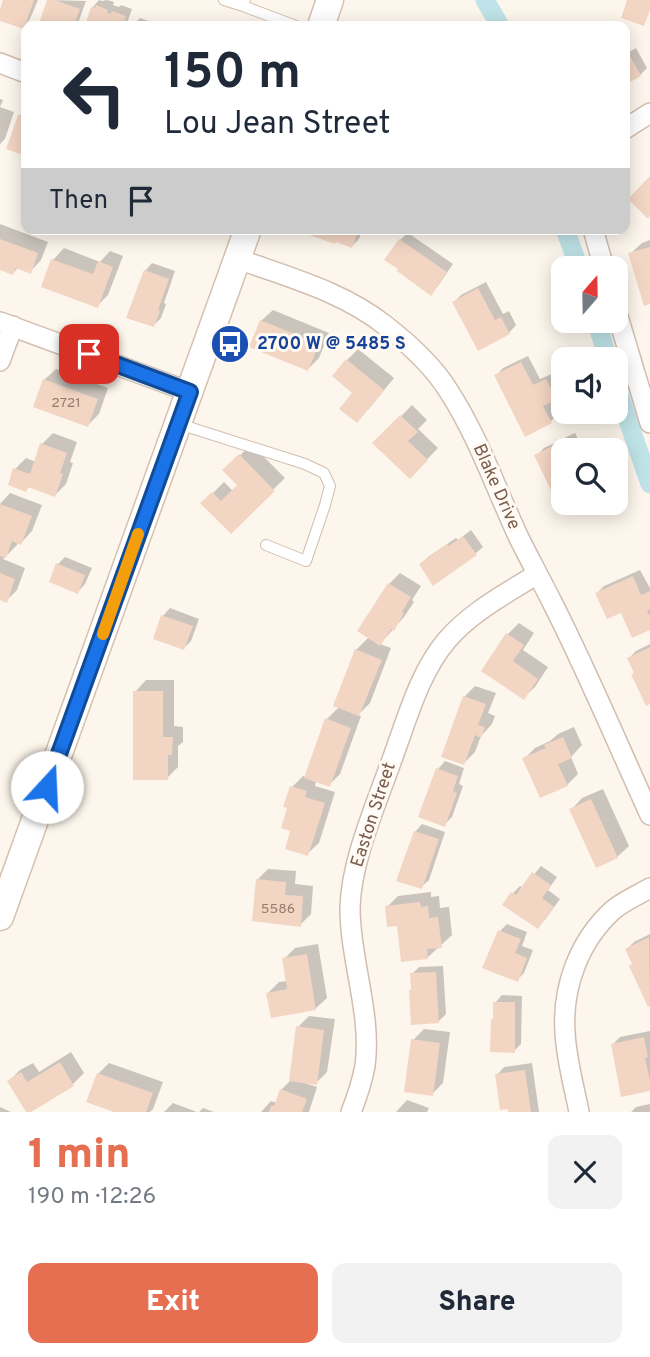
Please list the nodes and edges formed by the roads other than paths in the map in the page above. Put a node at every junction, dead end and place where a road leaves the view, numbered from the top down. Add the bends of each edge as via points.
1 (224, 0) edge
2 (330, 0) edge
3 (244, 3) edge
4 (285, 21) edge
5 (323, 21) edge
6 (0, 63) edge
7 (21, 71) edge
8 (650, 113) edge
9 (630, 126) edge
10 (246, 235) edge
11 (595, 235) edge
12 (601, 256) edge
13 (238, 259) junction
14 (6, 324) edge
15 (623, 333) edge
16 (0, 361) edge
17 (190, 392) junction
18 (650, 423) edge
19 (179, 424) junction
20 (266, 545) dead end
21 (537, 574) junction
22 (650, 816) edge
23 (650, 888) edge
24 (0, 917) edge
25 (351, 1112) edge
26 (579, 1112) edge

1 - 3 lane
2 - 5 main road
3 - 4 lane
6 - 7 street
8 - 9 street
10 - 13 main road
11 - 12 street
13 - 17 main road
13 - 21 street, Blake Drive via 340,297 386,325 424,360 465,418
14 - 16 street
14 - 17 street
15 - 18 street
17 - 19 main road
19 - 20 lane via 324,473 330,486 306,561
19 - 24 main road
21 - 22 street, Blake Drive
21 - 25 street, Easton Street via 470,616 446,640 415,697 371,819 350,906 366,1041 365,1066
23 - 26 street via 602,922 572,972 565,1033

